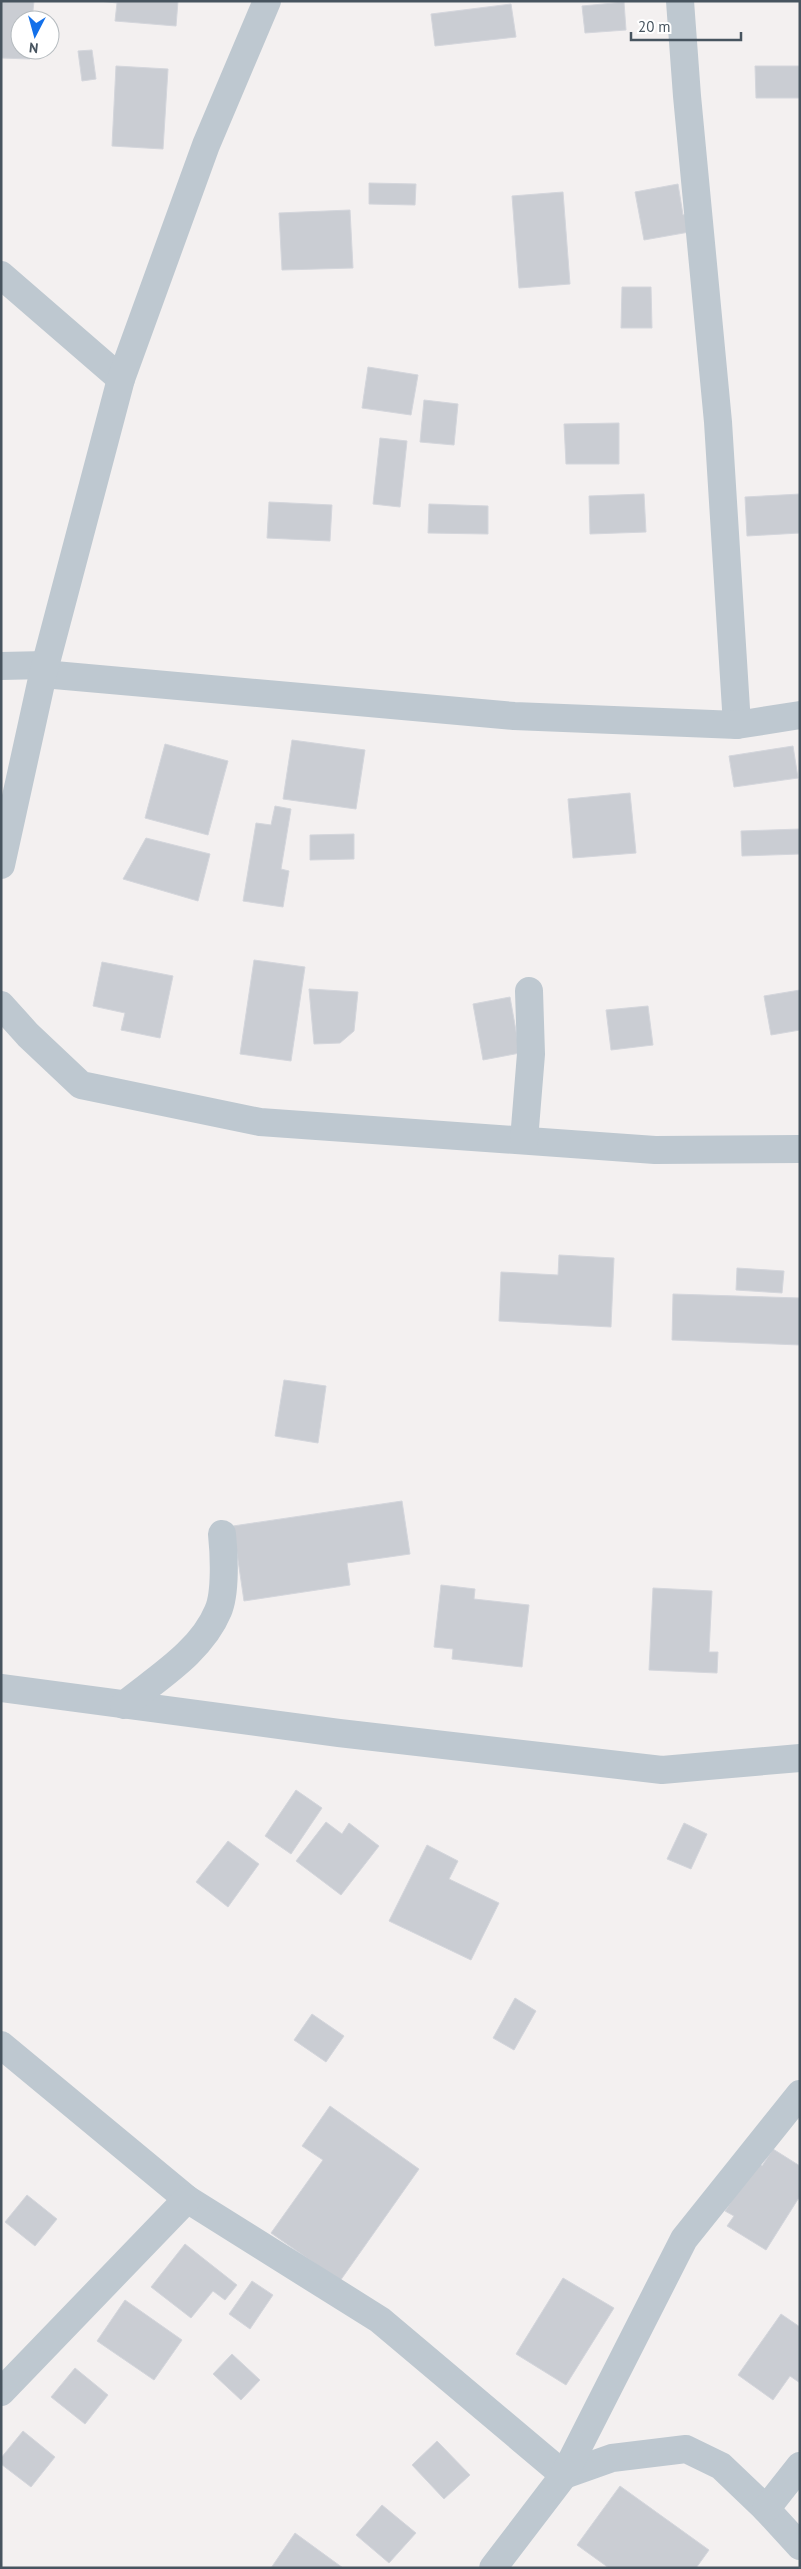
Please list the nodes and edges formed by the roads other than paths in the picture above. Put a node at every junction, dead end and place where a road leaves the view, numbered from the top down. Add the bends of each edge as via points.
1 (267, 1) edge
2 (680, 1) edge
3 (1, 275) edge
4 (121, 380) junction
5 (1, 666) edge
6 (44, 670) junction
7 (800, 716) edge
8 (737, 725) junction
9 (1, 865) edge
10 (529, 991) dead end
11 (1, 1005) edge
12 (524, 1140) junction
13 (800, 1149) edge
14 (222, 1534) dead end
15 (1, 1688) edge
16 (124, 1705) junction
17 (800, 1758) edge
18 (1, 2046) edge
19 (800, 2094) edge
20 (188, 2199) junction
21 (1, 2392) edge
22 (800, 2466) edge
23 (564, 2475) junction
24 (766, 2509) junction
25 (800, 2546) edge
26 (493, 2568) edge

1 - 4 street via 206,145
2 - 8 street via 718,422
3 - 4 street
4 - 6 street
5 - 6 street
6 - 8 street via 514,716
6 - 9 street
7 - 8 street
10 - 12 street via 531,1054
11 - 12 street via 81,1085 260,1122
12 - 13 street via 655,1150
14 - 16 street via 224,1560 219,1609 200,1642
15 - 16 street
16 - 17 street via 662,1770
18 - 20 street
19 - 23 street via 684,2239
20 - 21 street
20 - 23 street via 380,2320
22 - 24 street
23 - 24 street via 612,2458 686,2449 721,2466
23 - 26 street
24 - 25 street

